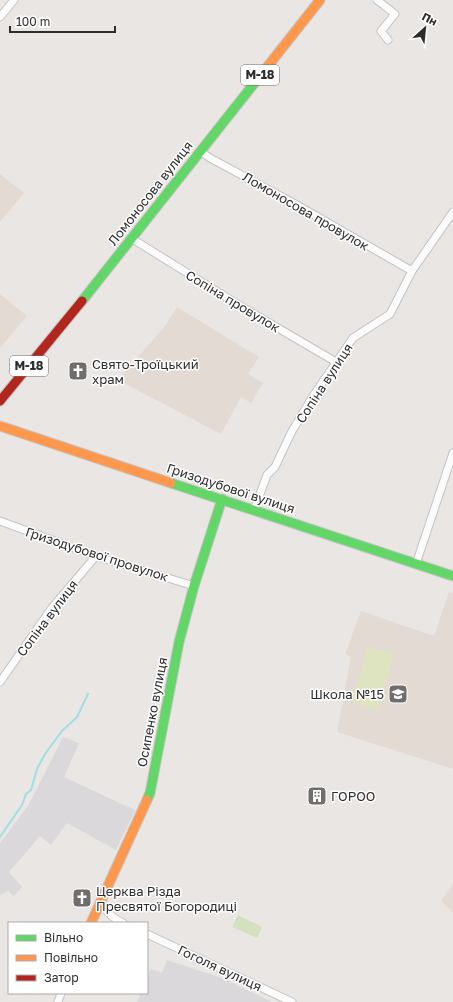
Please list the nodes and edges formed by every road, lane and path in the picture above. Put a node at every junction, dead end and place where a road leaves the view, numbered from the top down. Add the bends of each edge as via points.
1 (14, 0) edge
2 (320, 0) edge
3 (377, 0) edge
4 (0, 17) edge
5 (388, 40) dead end
6 (200, 151) junction
7 (453, 212) edge
8 (131, 238) junction
9 (412, 271) junction
10 (336, 362) junction
11 (0, 401) edge
12 (0, 426) edge
13 (453, 453) edge
14 (222, 499) junction
15 (254, 510) junction
16 (0, 522) edge
17 (96, 556) junction
18 (416, 564) junction
19 (453, 576) edge
20 (194, 586) junction
21 (0, 682) edge
22 (102, 900) junction
23 (91, 922) edge
24 (121, 922) edge
25 (148, 934) edge
26 (292, 1002) edge

1 - 4 street
2 - 6 main road, Ломоносова вулиця / М-18
3 - 5 street via 395,14 381,31
6 - 8 main road, Ломоносова вулиця / М-18
6 - 9 street, Ломоносова провулок
7 - 9 street, Сопіна вулиця
8 - 10 street, Сопіна провулок
8 - 11 main road, Ломоносова вулиця / М-18
9 - 10 street, Сопіна вулиця via 390,314 353,338
10 - 15 street, Сопіна вулиця via 291,433 275,467 267,475
12 - 14 main road, Гризодубової вулиця
13 - 18 street
14 - 15 main road, Гризодубової вулиця
14 - 20 main road, Осипенко вулиця
15 - 18 main road, Гризодубової вулиця
16 - 17 street, Гризодубової провулок
17 - 20 street, Гризодубової провулок
17 - 21 street, Сопіна вулиця via 51,609
18 - 19 main road, Гризодубової вулиця
20 - 22 main road, Осипенко вулиця via 170,684 150,793
22 - 23 main road, Осипенко вулиця
22 - 24 street via 105,910 112,918
25 - 26 street, Гоголя вулиця

